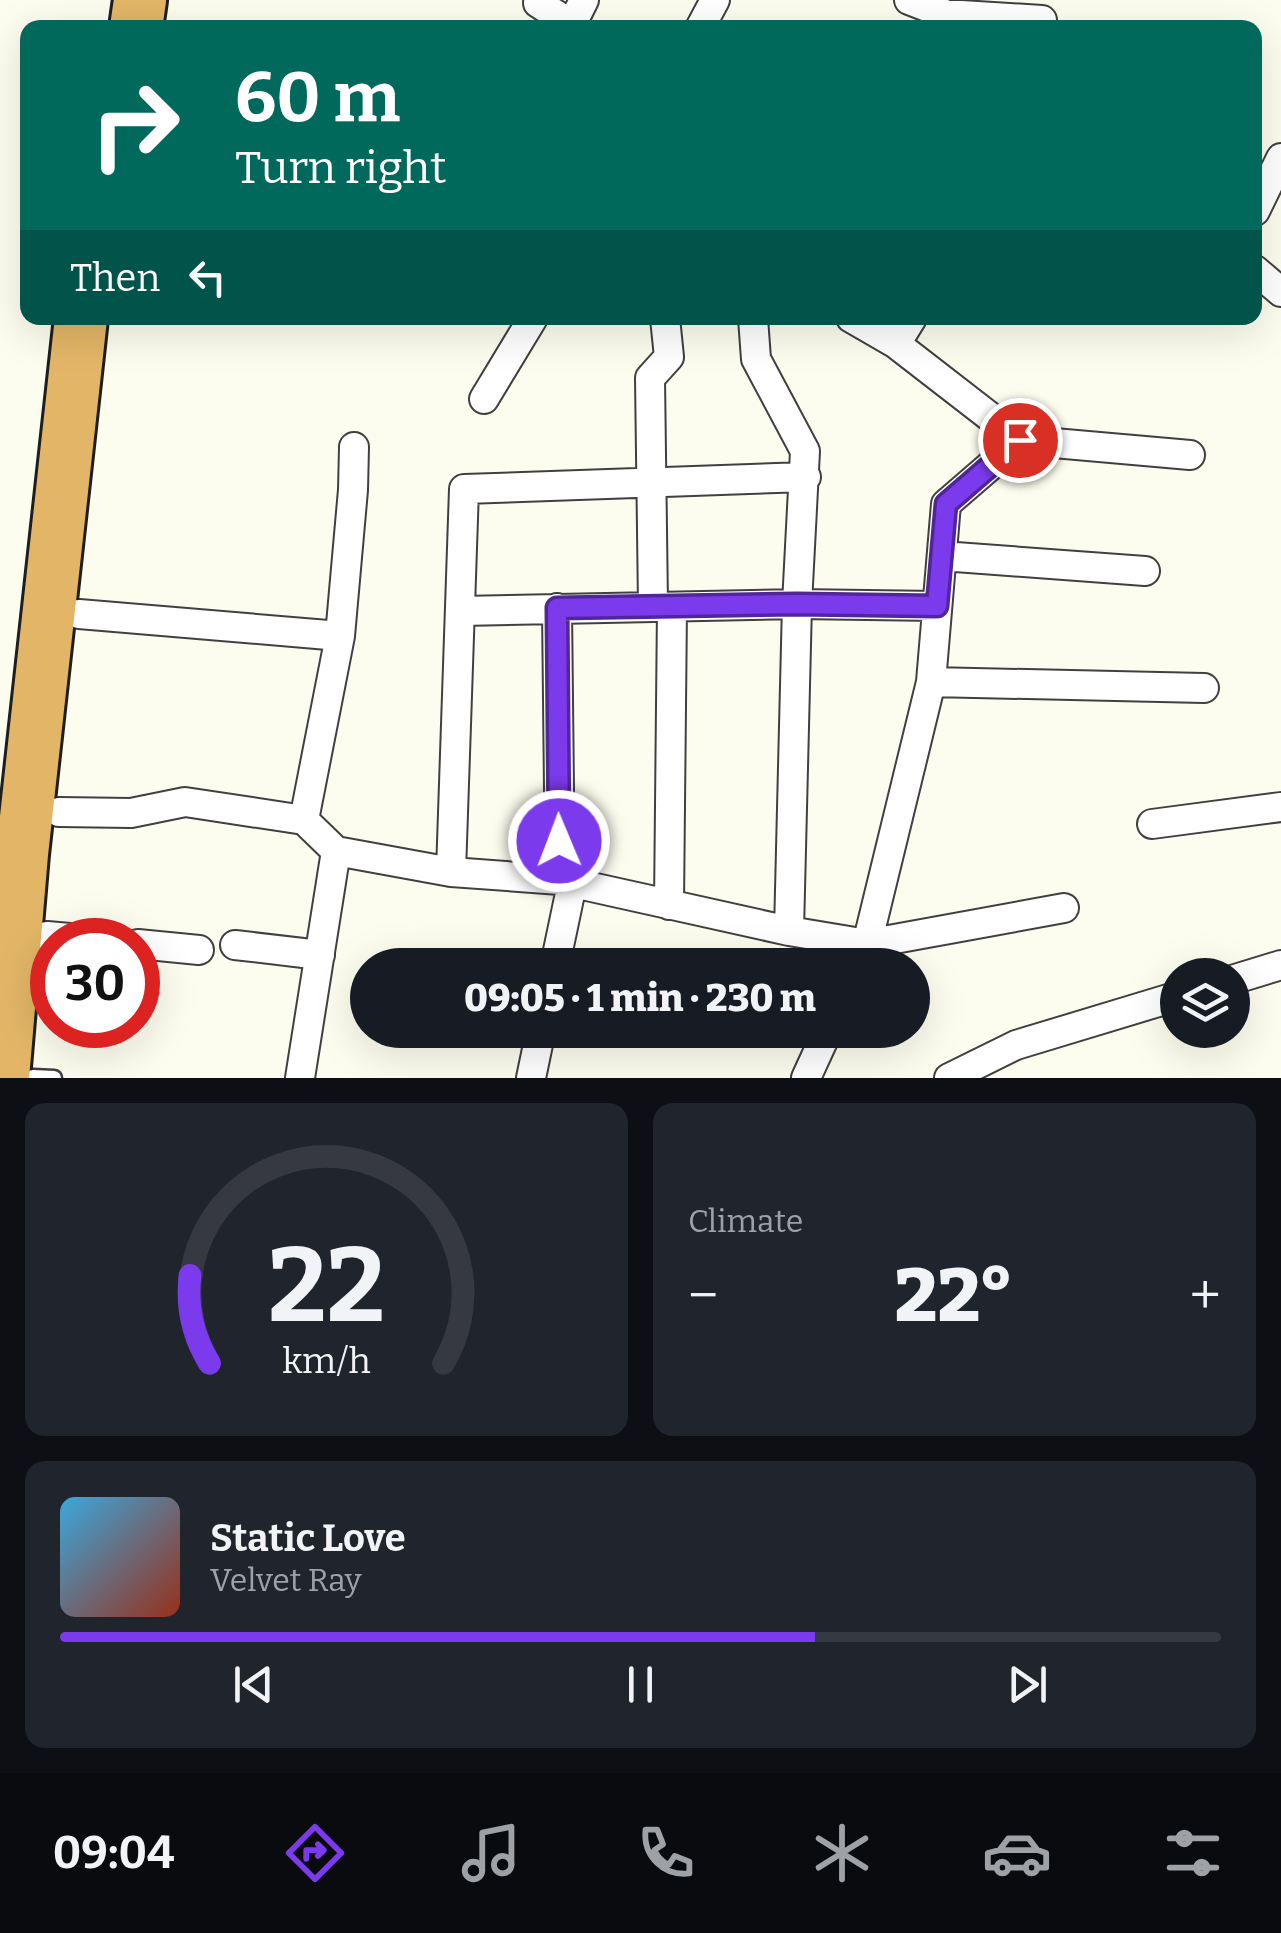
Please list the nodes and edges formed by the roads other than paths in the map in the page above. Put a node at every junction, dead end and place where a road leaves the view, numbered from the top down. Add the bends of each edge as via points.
1 (914, 1) edge
2 (538, 4) dead end
3 (1042, 16) edge
4 (576, 20) edge
5 (1281, 158) edge
6 (1262, 196) edge
7 (80, 325) edge
8 (107, 325) edge
9 (529, 325) edge
10 (666, 325) edge
11 (754, 325) edge
12 (863, 325) edge
13 (908, 325) edge
14 (896, 344) junction
15 (484, 399) dead end
16 (1020, 440) junction
17 (354, 447) dead end
18 (1190, 456) dead end
19 (806, 478) junction
20 (650, 481) junction
21 (942, 556) junction
22 (1146, 571) dead end
23 (797, 604) junction
24 (663, 606) junction
25 (937, 606) junction
26 (557, 608) junction
27 (460, 611) junction
28 (79, 614) junction
29 (340, 636) junction
30 (931, 682) junction
31 (1204, 688) dead end
32 (1281, 807) edge
33 (59, 812) junction
34 (304, 820) junction
35 (1152, 824) dead end
36 (336, 851) junction
37 (451, 872) junction
38 (566, 882) junction
39 (669, 906) junction
40 (1064, 908) dead end
41 (68, 918) edge
42 (789, 931) junction
43 (236, 945) dead end
44 (160, 946) edge
45 (557, 948) edge
46 (843, 948) edge
47 (864, 948) edge
48 (888, 948) edge
49 (199, 950) dead end
50 (320, 955) junction
51 (1281, 965) edge
52 (1250, 974) edge
53 (1160, 1001) edge
54 (40, 1048) edge
55 (537, 1048) edge
56 (820, 1048) edge
57 (3, 1078) edge
58 (32, 1078) edge
59 (54, 1078) edge
60 (300, 1078) edge
61 (531, 1078) edge
62 (806, 1078) edge
63 (950, 1078) edge

1 - 3 street via 946,14
2 - 4 street
5 - 6 street
7 - 57 highway
8 - 28 highway
9 - 15 street
10 - 20 street via 669,357 650,378
11 - 19 street via 756,359 805,451
12 - 14 street
13 - 14 street
14 - 16 street
16 - 18 street
16 - 21 street via 946,504
17 - 29 street
19 - 20 street
19 - 23 street
20 - 24 street
20 - 27 street via 464,489
21 - 22 street
21 - 25 street
23 - 24 street
23 - 25 street
23 - 42 street
24 - 26 street
24 - 39 street
25 - 30 street
26 - 27 street
26 - 38 street
27 - 37 street
28 - 29 street
28 - 33 highway
29 - 34 street
30 - 31 street
30 - 47 street
32 - 35 street
33 - 34 street via 131,813 185,802
33 - 41 highway
34 - 36 street
36 - 37 street
36 - 50 street
37 - 38 street
38 - 39 street
38 - 45 street
39 - 42 street
40 - 48 street
42 - 46 street
43 - 50 street
44 - 49 street
50 - 60 street
51 - 52 street
53 - 63 street via 1016,1044
54 - 58 highway
55 - 61 street
56 - 62 street
58 - 59 lane

